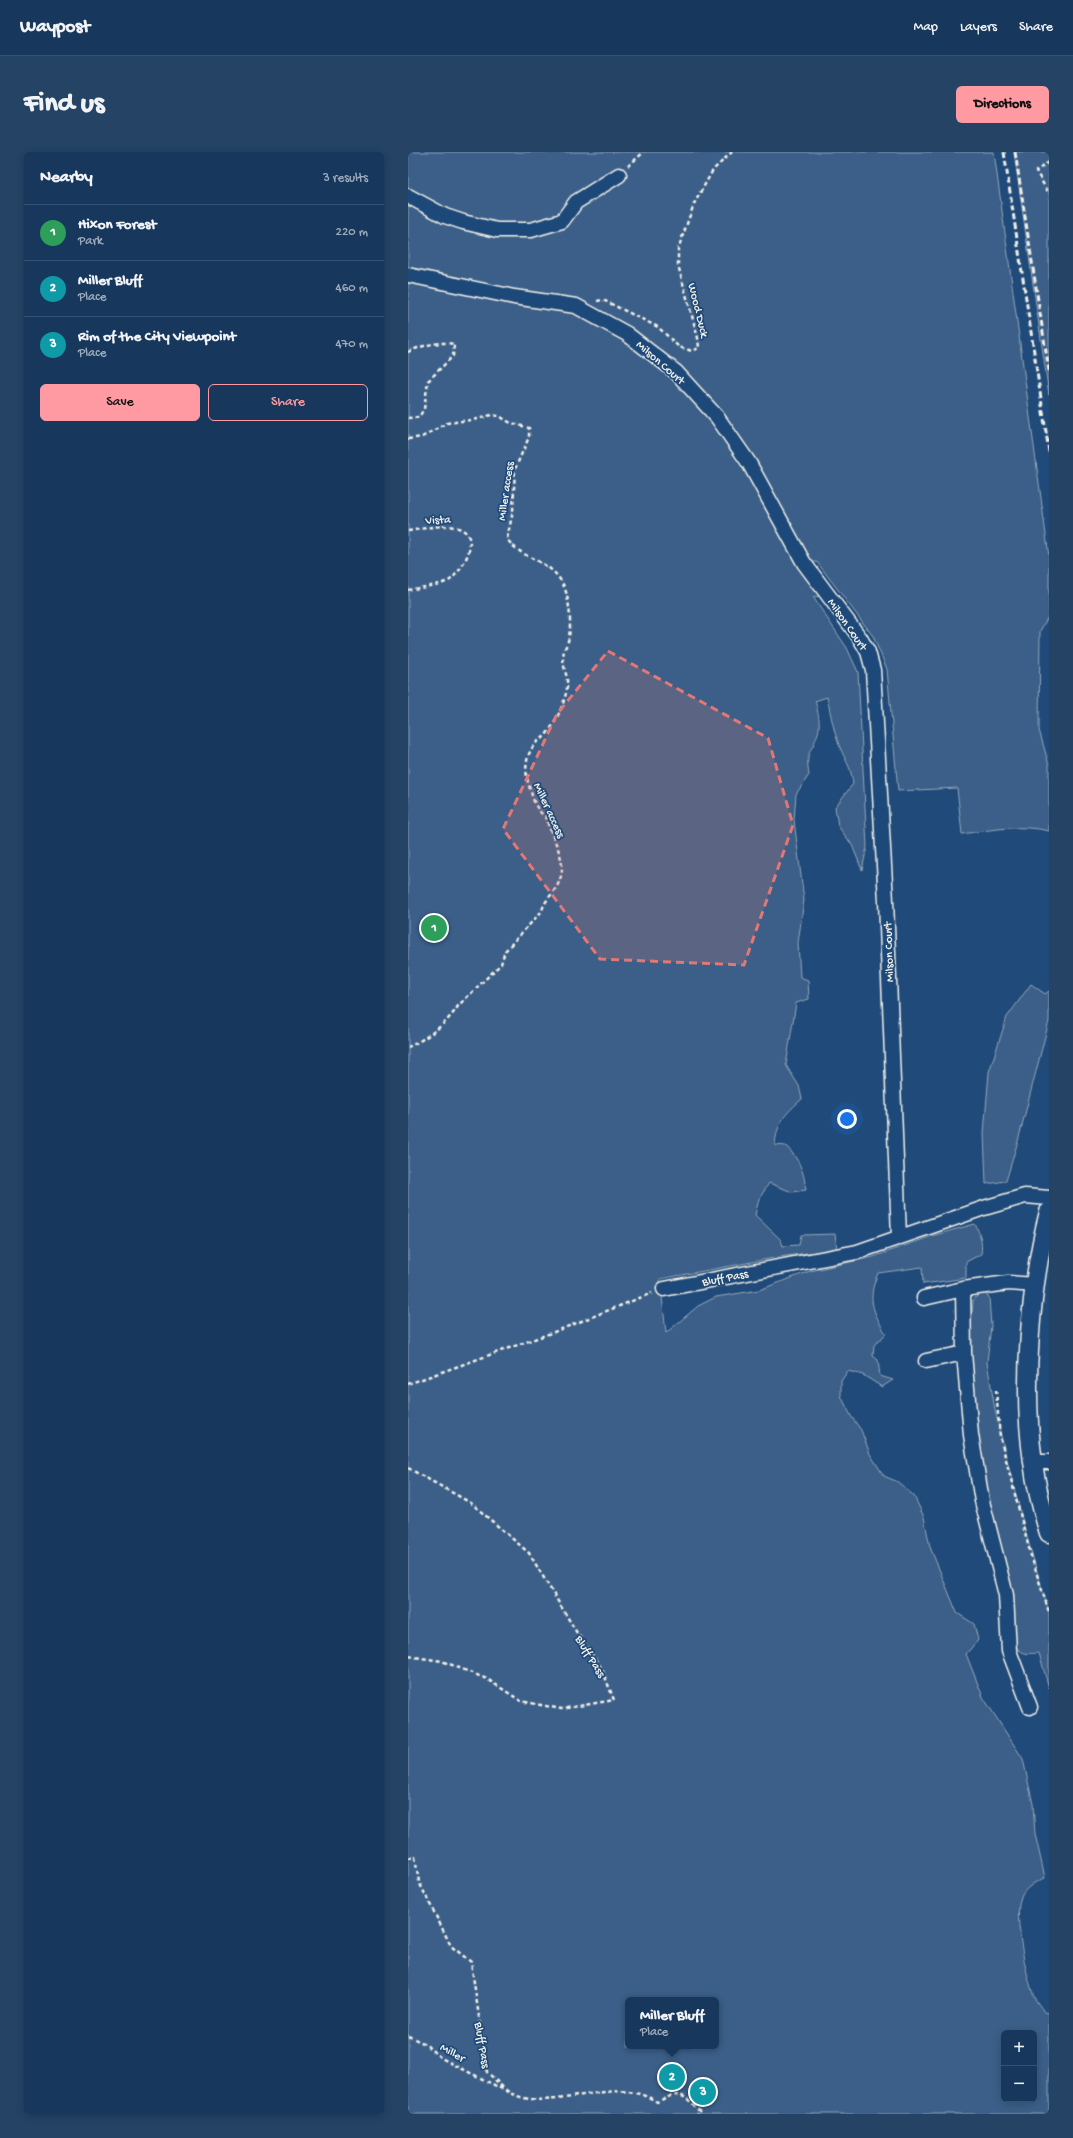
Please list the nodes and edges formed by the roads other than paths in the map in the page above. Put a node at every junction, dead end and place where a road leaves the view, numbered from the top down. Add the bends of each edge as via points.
1 (619, 174) road end
2 (408, 196) edge
3 (408, 275) edge
4 (1049, 1198) edge
5 (1049, 1212) edge
6 (900, 1237) junction
7 (1036, 1285) junction
8 (664, 1289) road end
9 (963, 1289) junction
10 (924, 1298) dead end
11 (964, 1353) junction
12 (926, 1361) dead end
13 (1041, 1462) edge
14 (1049, 1533) edge
15 (1030, 1706) dead end

1 - 2 street via 576,202 562,221 531,230 497,230 463,222 445,216
3 - 6 street, Milson Court via 514,297 576,306 627,334 670,367 717,417 749,463 804,563 844,615 868,652 873,670 886,894
4 - 6 street, Bluff Pass via 1025,1196
5 - 7 main road via 1039,1254
6 - 8 street, Bluff Pass via 857,1252
7 - 9 street via 1008,1283
7 - 13 main road via 1031,1330 1029,1424
9 - 10 street
9 - 11 street
11 - 12 street
11 - 15 street via 971,1435 981,1493 1006,1595 1008,1651
13 - 14 main road

